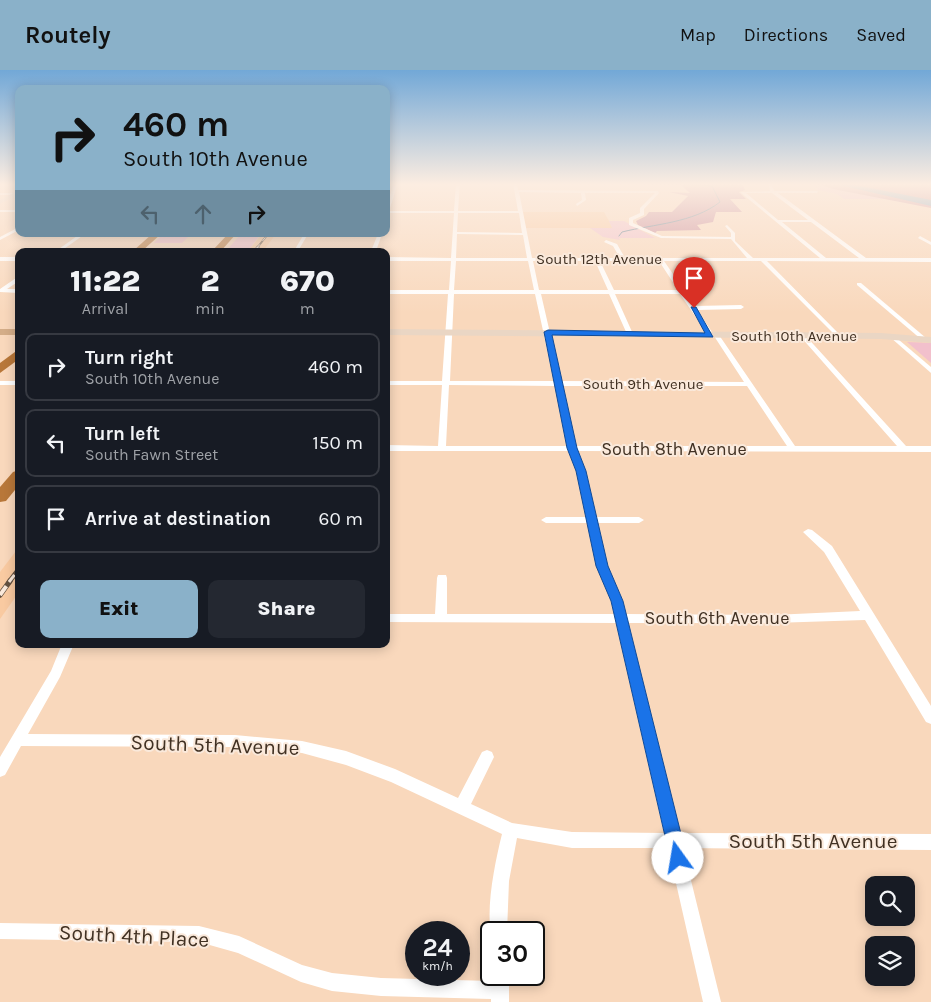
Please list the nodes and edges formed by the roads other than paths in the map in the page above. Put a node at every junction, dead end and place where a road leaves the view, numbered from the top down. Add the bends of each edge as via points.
1 (454, 226) edge
2 (524, 226) edge
3 (637, 226) edge
4 (727, 226) dead end
5 (784, 226) edge
6 (820, 226) edge
7 (15, 230) edge
8 (0, 233) edge
9 (10, 233) junction
10 (15, 233) edge
11 (454, 233) junction
12 (525, 234) junction
13 (79, 237) edge
14 (153, 237) edge
15 (229, 237) edge
16 (304, 237) edge
17 (920, 237) dead end
18 (732, 238) junction
19 (0, 239) edge
20 (606, 241) dead end
21 (931, 244) edge
22 (62, 248) edge
23 (141, 248) edge
24 (219, 248) edge
25 (298, 248) edge
26 (0, 259) edge
27 (15, 259) edge
28 (390, 259) edge
29 (452, 259) junction
30 (530, 259) junction
31 (597, 259) junction
32 (623, 259) junction
33 (660, 259) junction
34 (752, 260) junction
35 (763, 260) junction
36 (825, 260) junction
37 (865, 260) junction
38 (931, 260) edge
39 (15, 281) edge
40 (858, 284) dead end
41 (0, 291) edge
42 (15, 291) edge
43 (390, 292) edge
44 (450, 292) junction
45 (537, 292) junction
46 (612, 292) junction
47 (682, 292) junction
48 (741, 307) dead end
49 (694, 308) junction
50 (0, 332) edge
51 (15, 332) edge
52 (390, 332) edge
53 (448, 332) junction
54 (548, 332) junction
55 (630, 334) junction
56 (714, 335) junction
57 (802, 336) junction
58 (838, 336) junction
59 (892, 336) junction
60 (928, 339) edge
61 (15, 357) edge
62 (0, 370) edge
63 (931, 371) edge
64 (0, 383) edge
65 (15, 383) edge
66 (390, 384) edge
67 (446, 384) junction
68 (559, 384) junction
69 (750, 384) junction
70 (390, 448) edge
71 (442, 448) junction
72 (572, 448) junction
73 (793, 449) junction
74 (904, 449) junction
75 (931, 449) edge
76 (15, 479) edge
77 (0, 496) edge
78 (546, 520) dead end
79 (592, 520) junction
80 (640, 520) dead end
81 (808, 532) dead end
82 (442, 578) dead end
83 (868, 615) junction
84 (390, 618) edge
85 (441, 618) junction
86 (621, 619) junction
87 (66, 648) edge
88 (931, 718) edge
89 (17, 740) junction
90 (487, 757) dead end
91 (0, 770) edge
92 (462, 805) junction
93 (511, 830) junction
94 (674, 840) junction
95 (931, 842) edge
96 (499, 921) edge
97 (0, 931) edge
98 (500, 989) edge
99 (712, 1002) edge

1 - 11 street
2 - 12 street
3 - 18 street via 661,237
4 - 18 street
5 - 36 street
6 - 37 street
7 - 9 street
8 - 9 street
9 - 10 street
9 - 19 street
11 - 12 street
11 - 29 street
12 - 30 street
13 - 22 street
14 - 23 highway
15 - 24 highway
16 - 25 street
17 - 21 street
18 - 34 street
20 - 32 street via 615,245
26 - 27 street
28 - 29 street, South 12th Avenue
29 - 30 street, South 12th Avenue
29 - 44 street
30 - 31 street, South 12th Avenue
30 - 45 street
31 - 32 street, South 12th Avenue
31 - 46 street
32 - 33 street, South 12th Avenue
33 - 34 street, South 12th Avenue
33 - 47 street
34 - 35 street, South 12th Avenue
35 - 36 street, South 12th Avenue
35 - 58 street
36 - 37 street, South 12th Avenue
37 - 38 street, South 12th Avenue
39 - 41 street
40 - 60 street
41 - 42 street
43 - 44 street
44 - 45 street
44 - 53 street
45 - 46 street
45 - 54 street
46 - 47 street
46 - 55 street
47 - 49 street
48 - 49 street
49 - 56 street
50 - 51 main road
52 - 53 main road, South 10th Avenue
53 - 54 main road, South 10th Avenue
53 - 67 street
54 - 55 main road, South 10th Avenue
54 - 68 street
55 - 56 main road, South 10th Avenue
56 - 57 main road, South 10th Avenue
56 - 69 street
57 - 58 main road, South 10th Avenue
57 - 74 street
58 - 59 main road, South 10th Avenue
59 - 60 main road, South 10th Avenue
59 - 63 street
61 - 62 highway
64 - 65 street
66 - 67 street, South 9th Avenue
67 - 68 street, South 9th Avenue
67 - 71 street
68 - 69 street, South 9th Avenue
68 - 72 street
69 - 73 street
70 - 71 street, South 8th Avenue
71 - 72 street, South 8th Avenue
72 - 73 street, South 8th Avenue
72 - 79 street via 581,471
73 - 74 street, South 8th Avenue
74 - 75 street, South 8th Avenue
76 - 77 highway
78 - 79 street
79 - 80 street
79 - 86 street via 602,566 612,586
81 - 83 street via 828,549
82 - 85 street
83 - 86 street, South 6th Avenue
83 - 88 street
84 - 85 street, South 6th Avenue
85 - 86 street, South 6th Avenue
86 - 94 street
87 - 89 street via 56,673
89 - 91 street
89 - 92 street, South 5th Avenue via 235,741 302,747 346,758
90 - 92 street
92 - 93 street, South 5th Avenue
93 - 94 street, South 5th Avenue via 572,840
93 - 96 street via 502,865
94 - 95 street, South 5th Avenue
94 - 99 street
97 - 98 street, South 4th Place via 199,934 240,945 332,982 381,987

